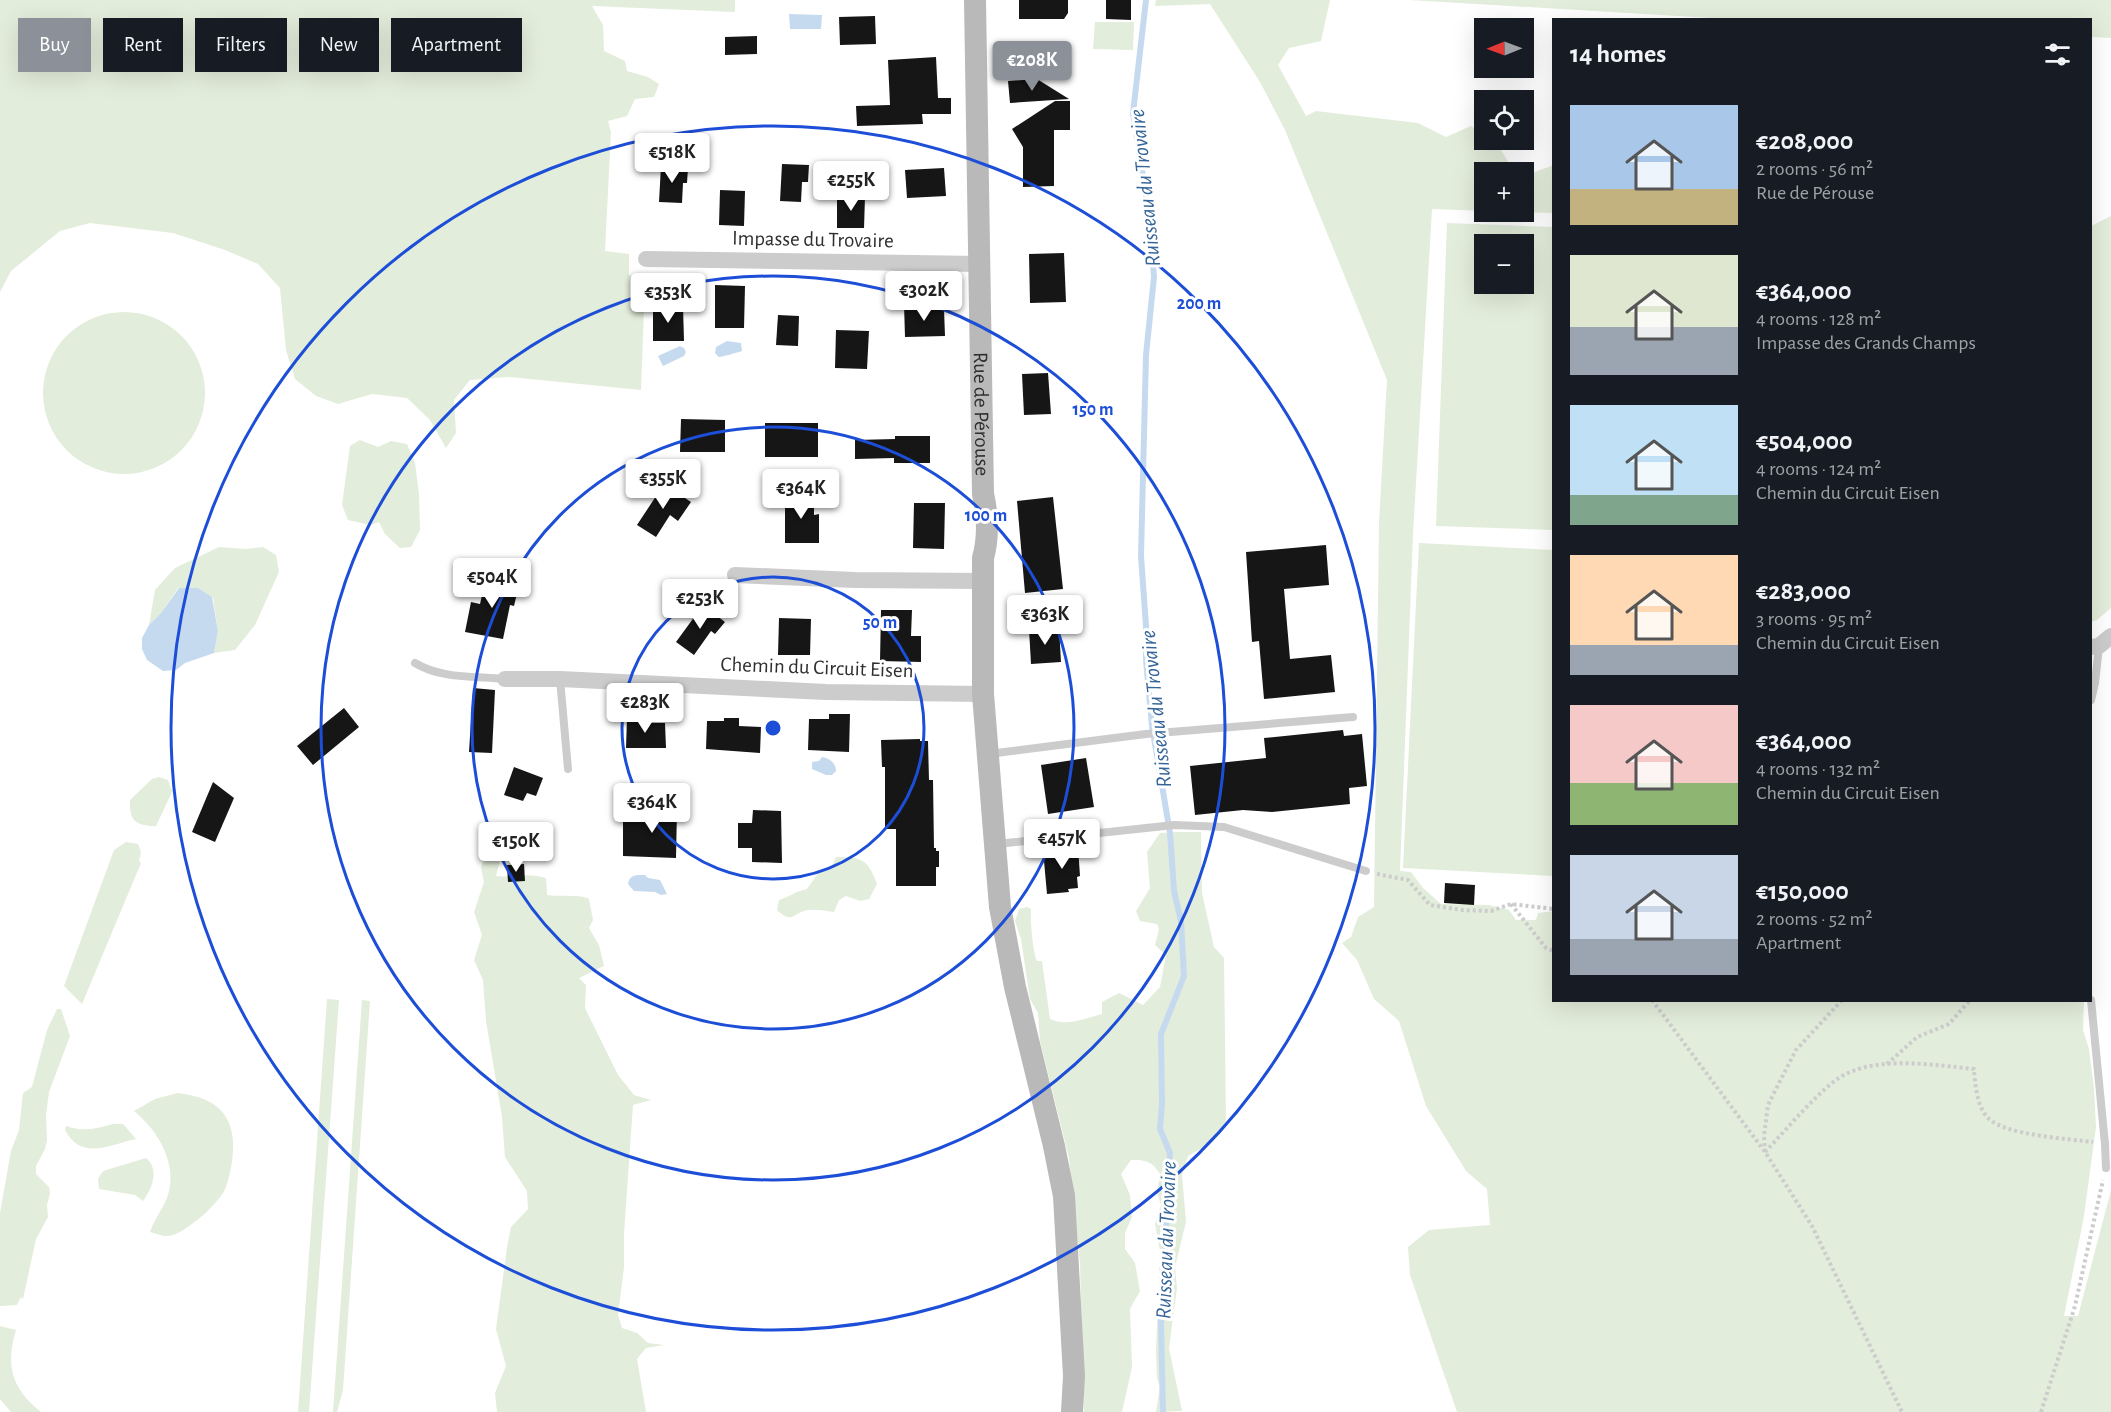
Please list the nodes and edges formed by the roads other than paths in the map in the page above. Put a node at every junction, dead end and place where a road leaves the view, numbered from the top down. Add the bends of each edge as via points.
1 (975, 0) edge
2 (646, 259) dead end
3 (980, 264) junction
4 (735, 575) dead end
5 (983, 581) junction
6 (2100, 643) edge
7 (415, 663) dead end
8 (505, 679) joint
9 (560, 679) junction
10 (983, 694) junction
11 (2092, 694) edge
12 (1353, 717) dead end
13 (987, 754) junction
14 (568, 769) dead end
15 (993, 845) junction
16 (1366, 871) road end
17 (2091, 1002) edge
18 (2106, 1168) road end
19 (1072, 1412) edge

1 - 3 street, Rue de Pérouse
2 - 3 street, Impasse du Trovaire
3 - 5 street, Rue de Pérouse via 983,494 987,512
4 - 5 street
5 - 10 street, Rue de Pérouse
6 - 11 lane
7 - 8 lane via 442,674
8 - 9 street, Chemin du Circuit Eisen
9 - 10 street, Chemin du Circuit Eisen via 826,692
9 - 14 lane
10 - 13 street, Rue de Pérouse
12 - 13 lane via 1160,732
13 - 15 street, Rue de Pérouse
15 - 16 lane via 1174,825 1224,826
15 - 19 street, Rue de Pérouse via 1015,987 1064,1196 1074,1376
17 - 18 lane

